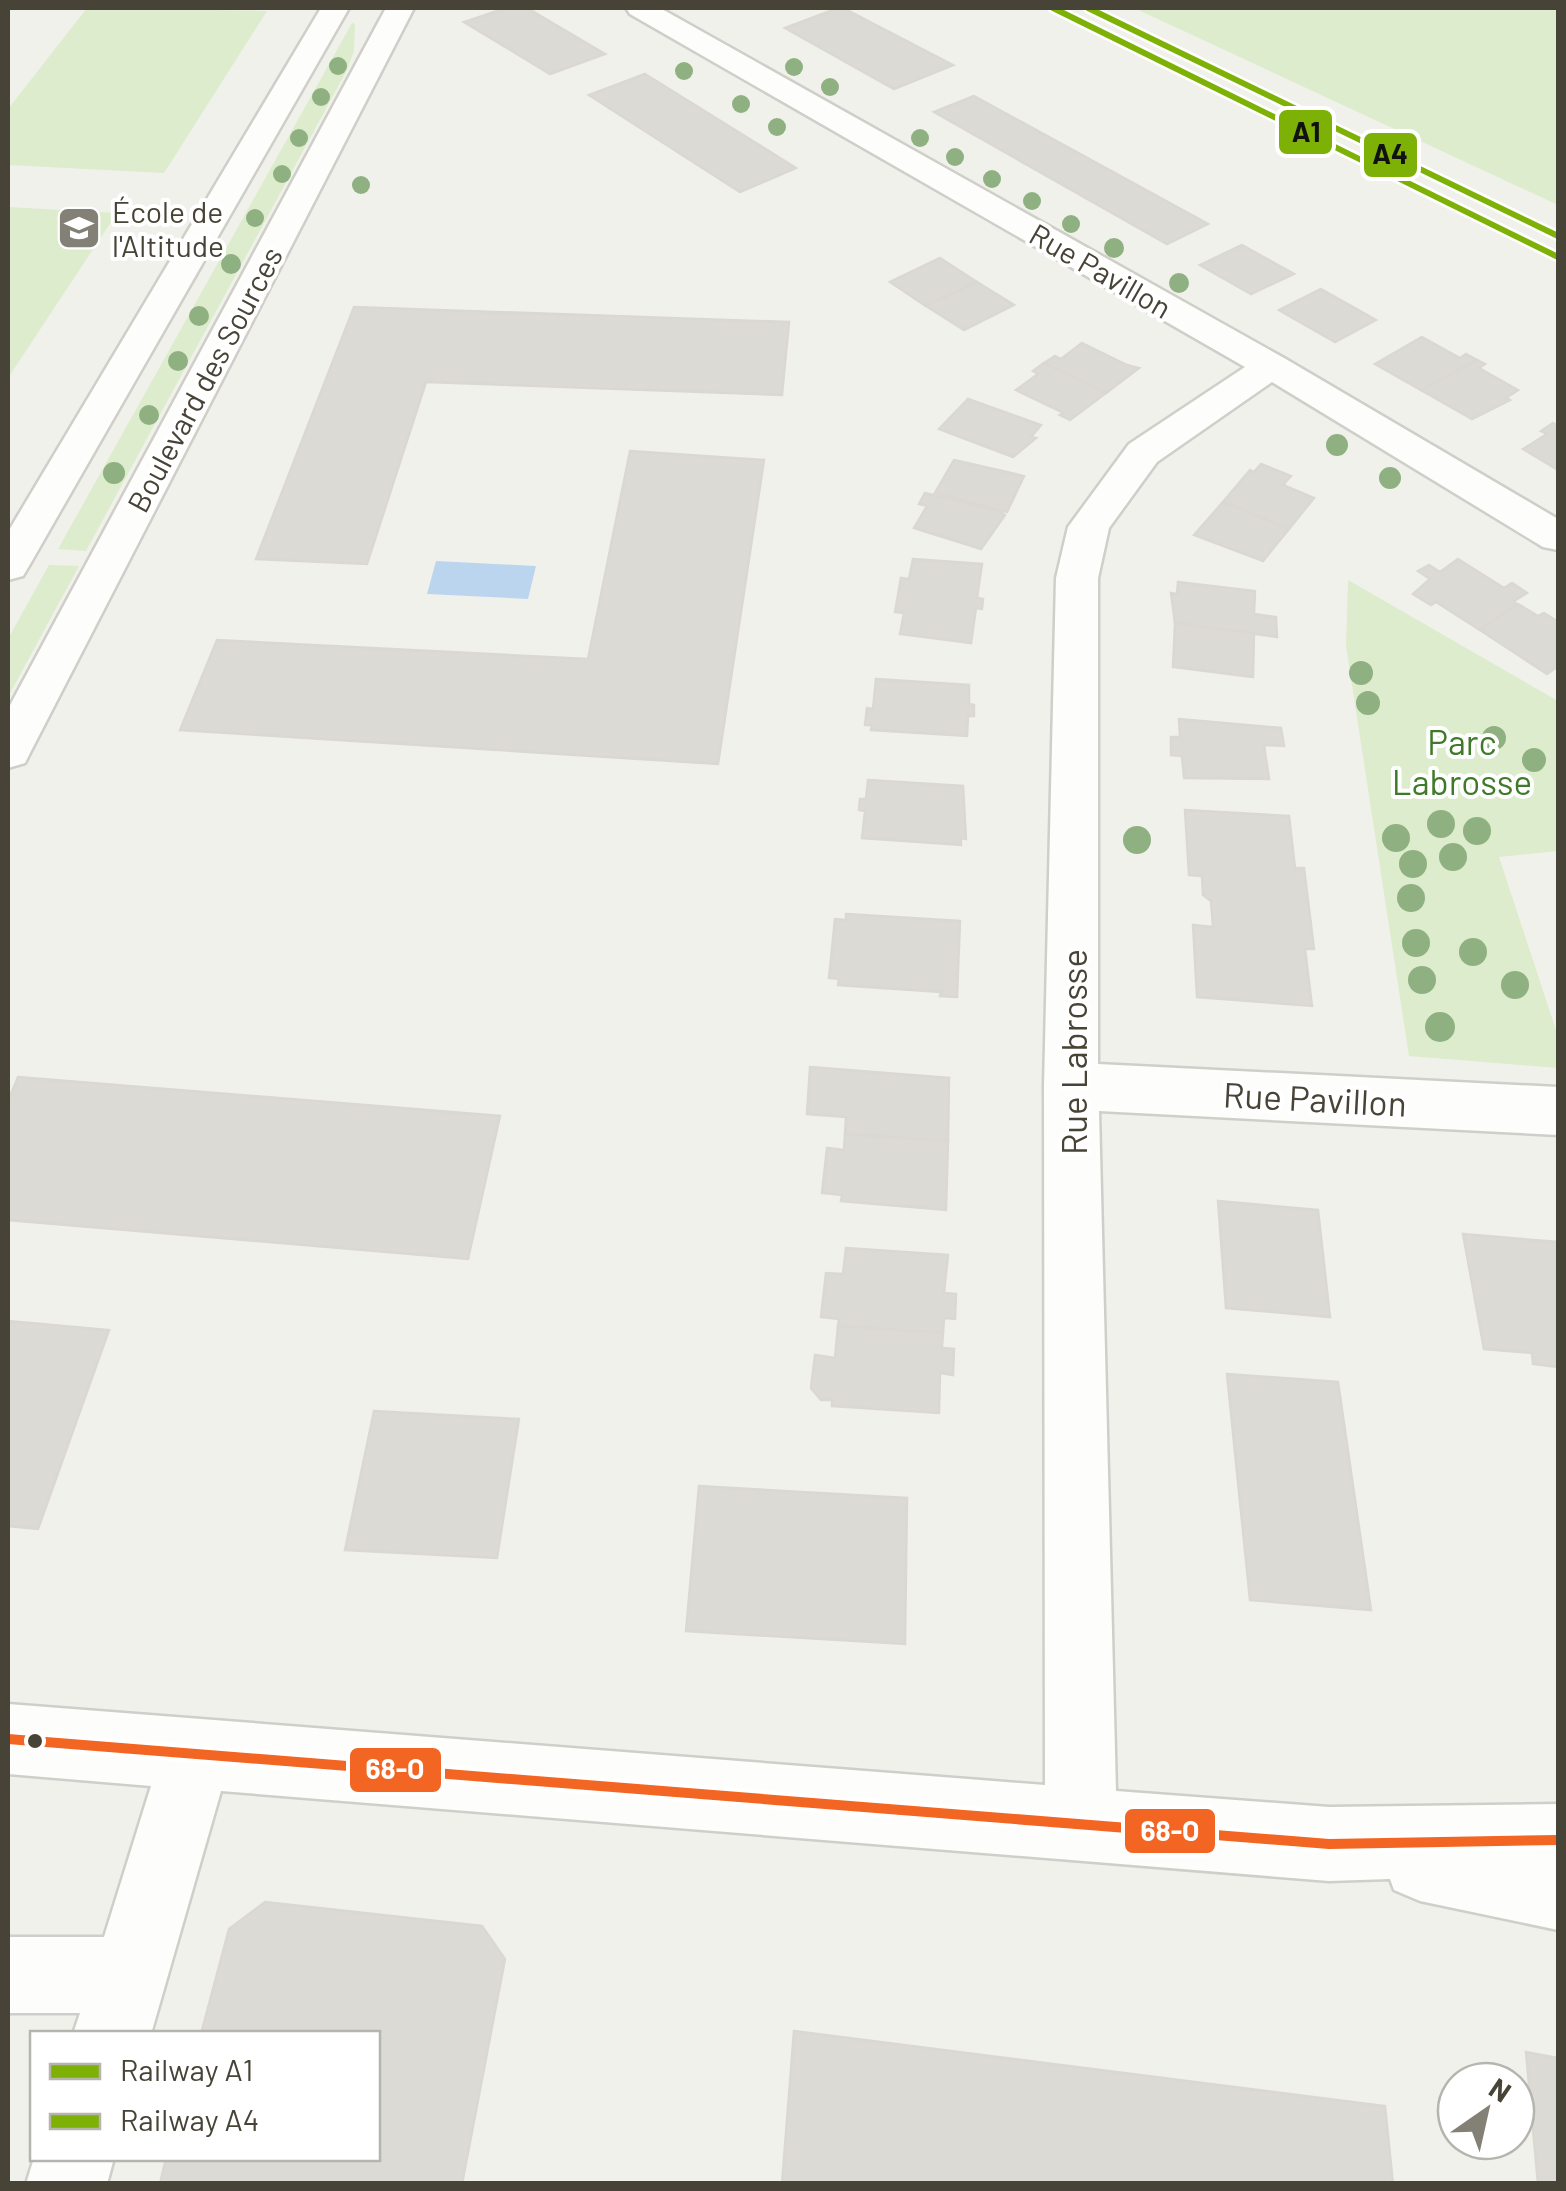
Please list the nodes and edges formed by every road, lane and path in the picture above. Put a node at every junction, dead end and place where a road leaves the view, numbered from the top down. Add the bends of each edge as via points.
1 (334, 8) edge
2 (400, 8) edge
3 (640, 8) edge
4 (1270, 366) junction
5 (1558, 537) edge
6 (8, 566) edge
7 (8, 751) edge
8 (1072, 1086) junction
9 (1558, 1111) edge
10 (8, 1738) edge
11 (196, 1755) junction
12 (1082, 1825) junction
13 (1558, 1840) edge
14 (1329, 1844) junction
15 (1558, 1894) edge
16 (8, 1976) edge
17 (121, 2004) edge

1 - 6 street, Boulevard des Sources
2 - 7 street, Boulevard des Sources
3 - 4 street, Rue Pavillon
4 - 5 street, Rue Pavillon
4 - 8 street, Rue Labrosse via 1143,453 1089,527 1076,578
8 - 9 street, Rue Pavillon
8 - 12 street, Rue Labrosse
10 - 11 street
11 - 12 street
11 - 17 street
12 - 14 street
13 - 14 street
14 - 15 street
16 - 17 street

